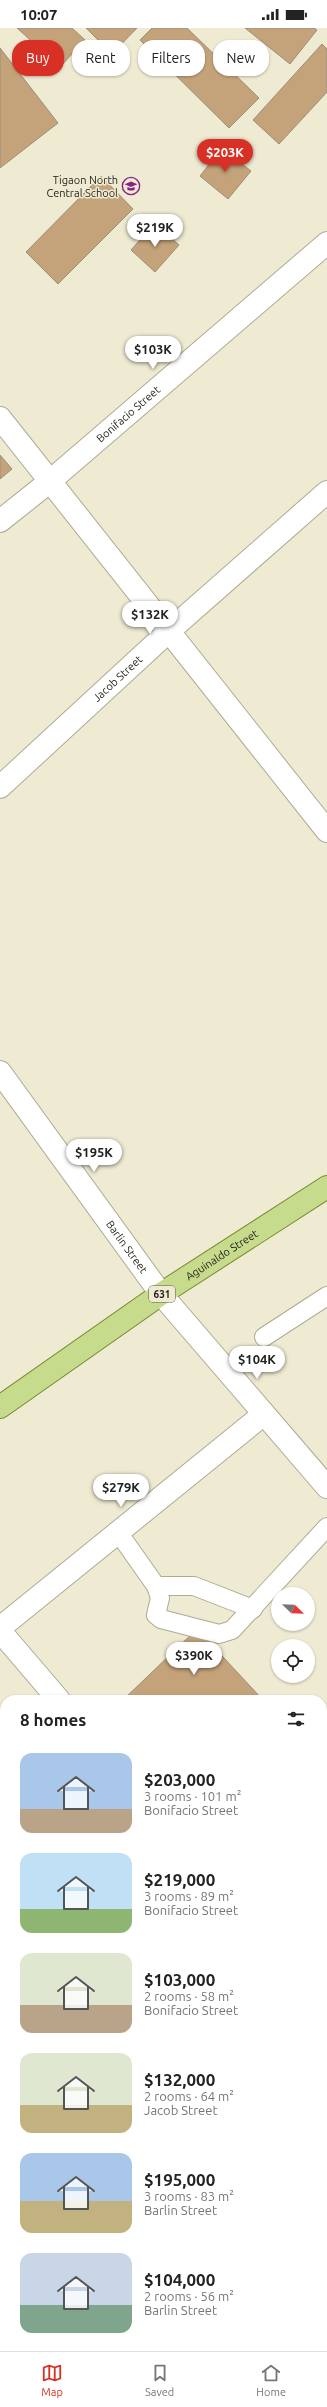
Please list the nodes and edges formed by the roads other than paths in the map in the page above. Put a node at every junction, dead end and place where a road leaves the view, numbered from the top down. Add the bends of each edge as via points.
1 (327, 243) edge
2 (0, 418) edge
3 (49, 482) junction
4 (327, 492) edge
5 (0, 521) edge
6 (169, 631) junction
7 (0, 787) edge
8 (327, 831) edge
9 (0, 1072) edge
10 (327, 1186) edge
11 (161, 1294) junction
12 (327, 1296) edge
13 (264, 1337) dead end
14 (0, 1407) edge
15 (264, 1414) junction
16 (327, 1487) edge
17 (327, 1527) edge
18 (118, 1532) junction
19 (156, 1586) junction
20 (253, 1609) junction
21 (0, 1630) edge
22 (55, 1695) edge

1 - 3 street, Bonifacio Street
2 - 3 street
3 - 5 street, Bonifacio Street
3 - 6 street
4 - 6 street, Jacob Street
6 - 7 street, Jacob Street
6 - 8 street
9 - 11 street, Barlin Street
10 - 11 main road, Aguinaldo Street / 631
11 - 14 main road, Aguinaldo Street / 631
11 - 15 street, Barlin Street
12 - 13 lane
15 - 16 street, Barlin Street
15 - 18 street
17 - 20 lane
18 - 19 lane
18 - 21 street
19 - 20 lane via 194,1586
19 - 20 lane via 160,1598 156,1615 161,1619 219,1634 232,1630
21 - 22 street

